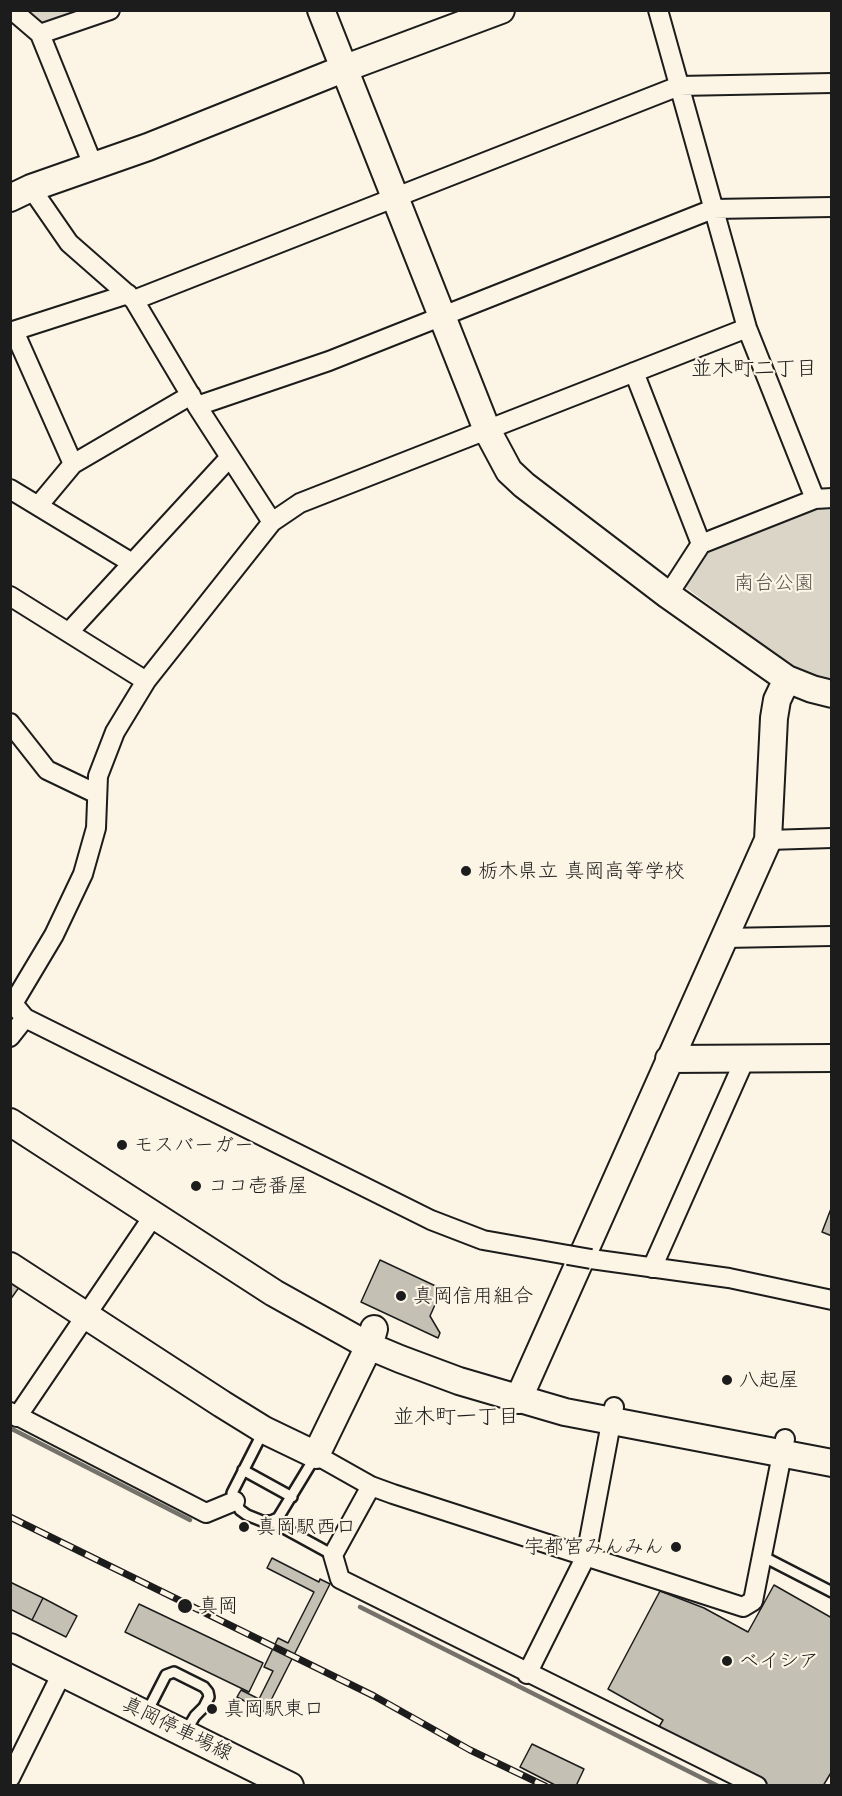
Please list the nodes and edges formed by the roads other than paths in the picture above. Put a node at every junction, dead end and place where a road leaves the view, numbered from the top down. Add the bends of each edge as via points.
1 (12, 10) edge
2 (110, 10) edge
3 (321, 10) edge
4 (501, 10) edge
5 (658, 10) edge
6 (40, 34) junction
7 (343, 69) junction
8 (831, 83) edge
9 (679, 86) junction
10 (93, 165) junction
11 (21, 193) edge
12 (395, 197) junction
13 (831, 207) edge
14 (713, 208) junction
15 (131, 297) junction
16 (443, 316) junction
17 (747, 328) junction
18 (12, 331) edge
19 (634, 372) junction
20 (194, 401) junction
21 (487, 429) junction
22 (230, 457) junction
23 (73, 464) junction
24 (10, 489) edge
25 (823, 499) edge
26 (38, 506) junction
27 (272, 522) junction
28 (701, 544) junction
29 (132, 563) junction
30 (668, 595) junction
31 (10, 596) edge
32 (69, 632) junction
33 (787, 679) junction
34 (146, 681) junction
35 (831, 694) edge
36 (10, 723) edge
37 (97, 794) junction
38 (831, 838) edge
39 (768, 840) junction
40 (831, 936) edge
41 (724, 938) junction
42 (12, 1001) edge
43 (25, 1018) junction
44 (10, 1037) edge
45 (831, 1058) edge
46 (669, 1059) junction
47 (746, 1059) junction
48 (10, 1105) edge
49 (10, 1122) edge
50 (154, 1215) junction
51 (10, 1266) edge
52 (652, 1268) junction
53 (831, 1300) edge
54 (85, 1316) junction
55 (372, 1338) junction
56 (521, 1392) junction
57 (14, 1415) edge
58 (612, 1415) junction
59 (264, 1430) junction
60 (831, 1446) edge
61 (783, 1447) junction
62 (316, 1455) junction
63 (831, 1463) edge
64 (243, 1470) junction
65 (371, 1486) junction
66 (292, 1497) junction
67 (235, 1501) junction
68 (271, 1521) junction
69 (333, 1555) junction
70 (586, 1556) junction
71 (762, 1556) junction
72 (831, 1592) edge
73 (10, 1647) edge
74 (62, 1673) junction
75 (527, 1674) junction
76 (146, 1714) junction
77 (185, 1733) junction
78 (10, 1778) edge
79 (290, 1785) edge
80 (757, 1785) edge

1 - 6 street
2 - 6 street
3 - 7 street
4 - 7 street
5 - 9 street
6 - 10 street
7 - 10 street
7 - 12 street
8 - 9 street
9 - 12 street
9 - 14 street
10 - 11 street
11 - 15 street via 69,243
12 - 15 street
12 - 16 street
13 - 14 street
14 - 16 street
14 - 17 street
15 - 18 street
15 - 20 street
16 - 20 street via 329,361
16 - 21 street
17 - 19 street
17 - 25 street
18 - 23 street
19 - 21 street
19 - 28 street
20 - 22 street
20 - 23 street
21 - 27 street via 300,503
21 - 30 street via 501,459 524,485
22 - 27 street
22 - 29 street
23 - 26 street
24 - 26 street
25 - 28 street
26 - 29 street
27 - 34 street
28 - 30 street
29 - 32 street
30 - 33 street
31 - 32 street
32 - 34 street
33 - 35 street
33 - 39 street via 774,718
34 - 37 street via 115,732 98,776
36 - 37 street via 47,770
37 - 42 street via 96,828 83,874 54,934
38 - 39 street
39 - 41 street
40 - 41 street
41 - 46 street
42 - 43 street
43 - 44 street
43 - 52 street, bridge via 431,1220 483,1240
45 - 47 street
46 - 47 street
46 - 56 street
47 - 52 street
48 - 55 street
49 - 50 street
50 - 54 street
50 - 55 street via 274,1293
51 - 54 street
52 - 53 street via 729,1278
54 - 57 street
54 - 59 street
55 - 56 street via 457,1363
55 - 62 street
56 - 58 street
57 - 67 street via 206,1513
58 - 61 street
58 - 70 street
59 - 62 street
59 - 64 lane
60 - 61 street
61 - 63 street
61 - 71 street
62 - 65 street
62 - 66 lane
64 - 66 lane
64 - 67 lane via 232,1493
65 - 69 street
65 - 70 street
66 - 68 lane
67 - 68 lane via 248,1515
68 - 69 lane
69 - 75 street via 340,1579
70 - 71 street via 743,1607 753,1601
70 - 75 street
71 - 72 lane
73 - 74 street, 真岡停車場線
74 - 76 street, 真岡停車場線
74 - 78 street
75 - 80 street
76 - 77 street, 真岡停車場線
76 - 77 lane via 166,1675 174,1672 208,1692 204,1707
77 - 79 street, 真岡停車場線

